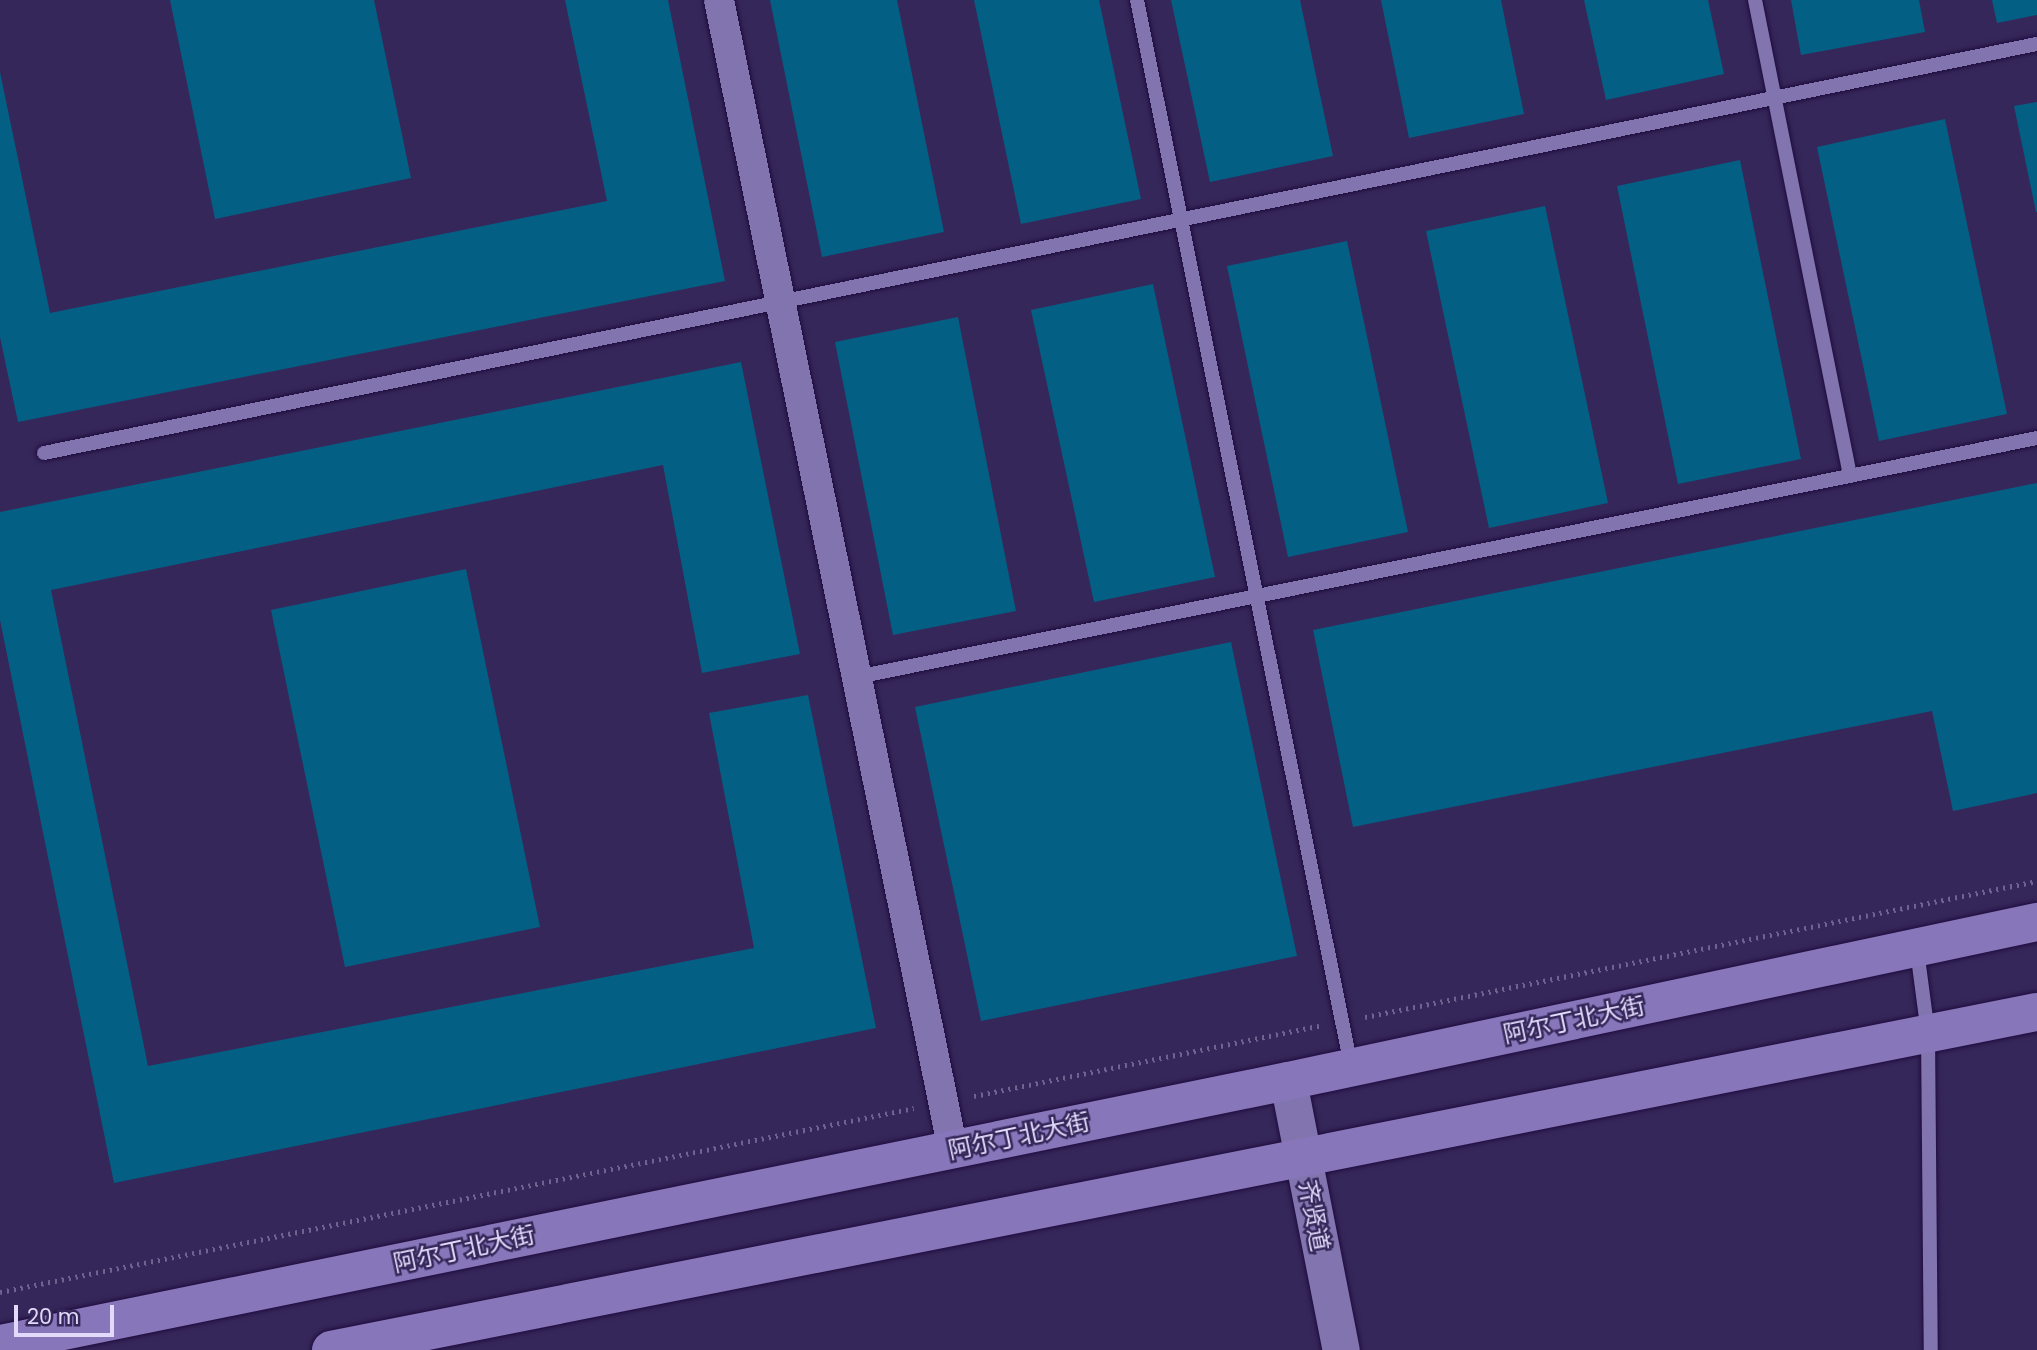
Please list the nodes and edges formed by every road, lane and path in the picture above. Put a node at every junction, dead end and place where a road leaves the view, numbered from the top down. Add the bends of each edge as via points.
1 (719, 0) edge
2 (1137, 0) edge
3 (1755, 0) edge
4 (2037, 44) edge
5 (1775, 98) junction
6 (1181, 220) junction
7 (781, 302) junction
8 (2037, 438) edge
9 (44, 453) dead end
10 (1850, 476) junction
11 (1256, 596) junction
12 (857, 677) junction
13 (2037, 881) edge
14 (2037, 922) edge
15 (1917, 946) junction
16 (2037, 1012) edge
17 (1342, 1021) junction
18 (1928, 1034) junction
19 (1351, 1068) junction
20 (1288, 1081) junction
21 (943, 1102) junction
22 (953, 1150) junction
23 (1303, 1160) junction
24 (0, 1292) edge
25 (0, 1344) edge
26 (331, 1350) edge
27 (1340, 1350) edge
28 (1931, 1350) edge

1 - 7 street
2 - 6 lane
3 - 5 lane
4 - 5 lane
5 - 6 lane
5 - 10 lane
6 - 7 lane
6 - 11 lane
7 - 9 lane
7 - 12 street
8 - 10 lane
10 - 11 lane
11 - 12 lane
11 - 17 lane
12 - 21 street
13 - 17 path
14 - 15 main road, 阿尔丁北大街
15 - 18 lane
15 - 19 main road, 阿尔丁北大街
16 - 18 main road
17 - 19 lane
17 - 21 path
18 - 23 main road
18 - 28 lane
19 - 20 main road, 阿尔丁北大街
20 - 22 main road, 阿尔丁北大街
20 - 23 street, 齐贤道
21 - 22 street
21 - 24 path
22 - 25 main road, 阿尔丁北大街
23 - 26 main road
23 - 27 street, 齐贤道

